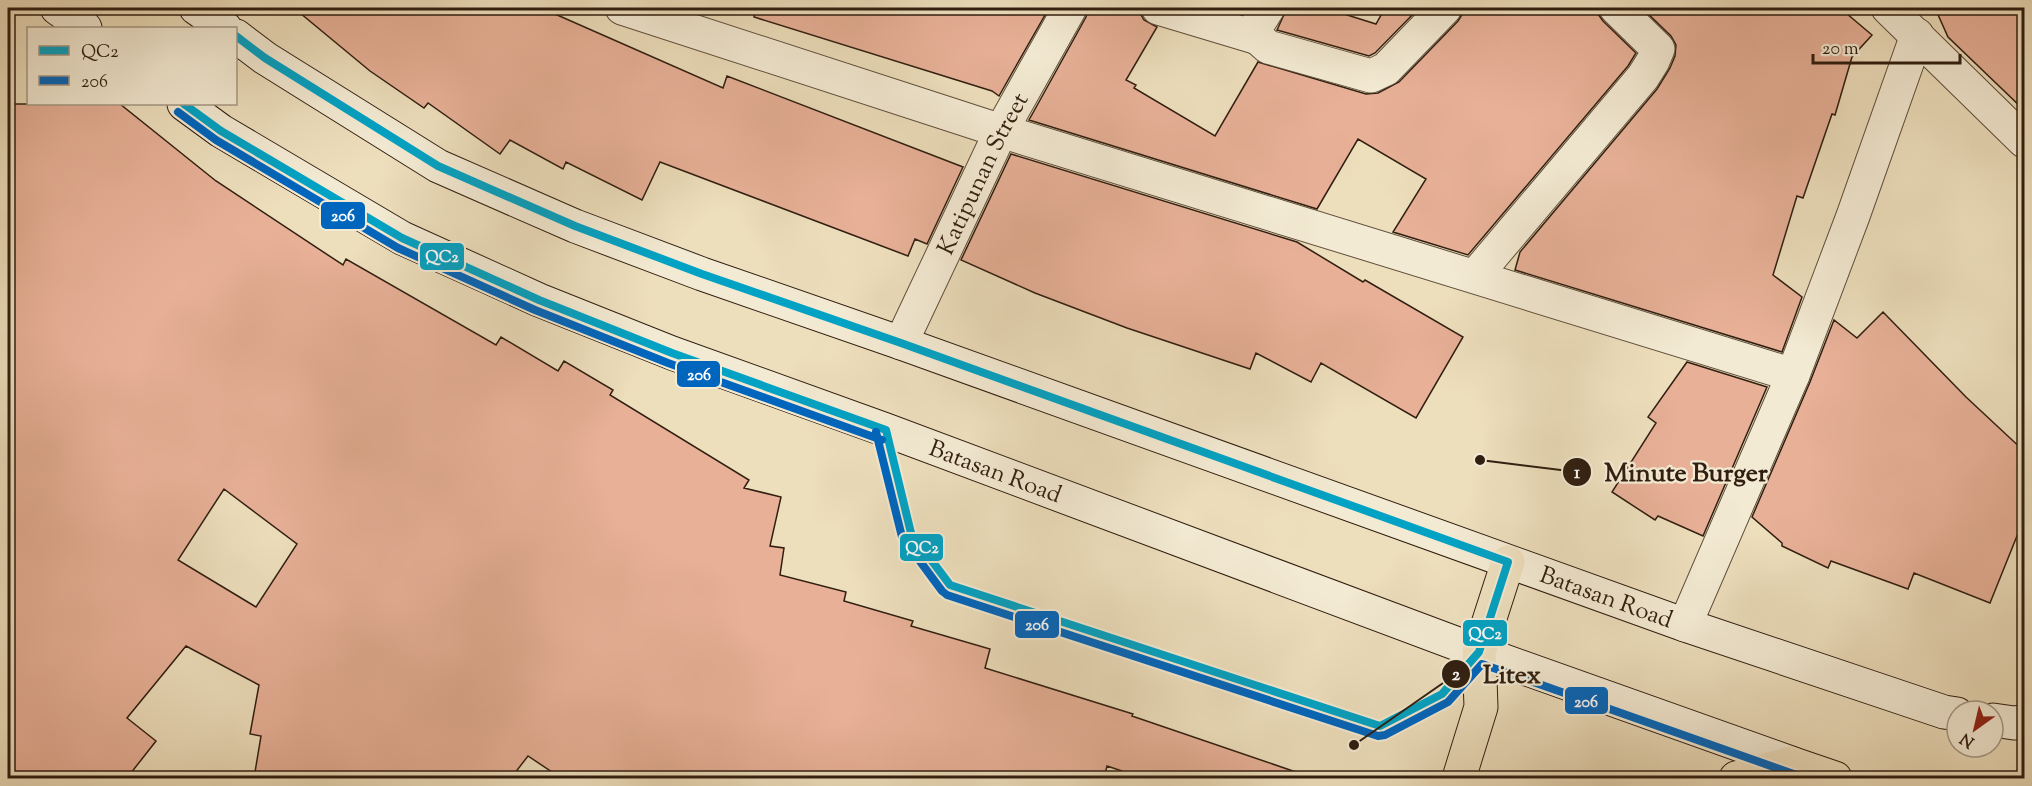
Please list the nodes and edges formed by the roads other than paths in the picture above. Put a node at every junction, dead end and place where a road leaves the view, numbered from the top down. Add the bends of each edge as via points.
1 (57, 8) edge
2 (196, 8) edge
3 (622, 8) edge
4 (1070, 8) edge
5 (1158, 8) edge
6 (1268, 8) edge
7 (1445, 8) edge
8 (1616, 8) edge
9 (1888, 8) edge
10 (84, 27) edge
11 (224, 27) edge
12 (1917, 35) junction
13 (237, 37) edge
14 (1258, 38) junction
15 (185, 105) edge
16 (1000, 131) junction
17 (2025, 141) edge
18 (1475, 276) junction
19 (901, 343) junction
20 (1793, 375) junction
21 (1508, 562) junction
22 (1685, 625) junction
23 (1479, 652) junction
24 (1945, 712) edge
25 (2005, 722) edge
26 (2025, 722) edge
27 (1791, 763) junction
28 (1459, 778) edge
29 (1736, 778) edge
30 (1834, 778) edge

1 - 10 main road
2 - 11 main road
3 - 16 main road
4 - 16 main road, Katipunan Street
5 - 14 main road
6 - 14 main road via 1256,27
7 - 14 main road via 1386,69 1371,76 1268,47
8 - 18 main road via 1658,49 1653,61
9 - 12 main road
12 - 17 main road
12 - 20 main road
13 - 19 main road, Batasan Road via 438,166 575,226
15 - 23 main road, Batasan Road via 220,131 402,238 539,300
16 - 18 main road
16 - 19 main road, Katipunan Street
18 - 20 main road
19 - 21 main road, Batasan Road
20 - 22 main road
21 - 22 main road, Batasan Road
21 - 23 main road
22 - 24 main road, Batasan Road
23 - 27 main road, Batasan Road
23 - 28 main road via 1481,707
25 - 26 main road
27 - 29 main road
27 - 30 main road, Batasan Road

